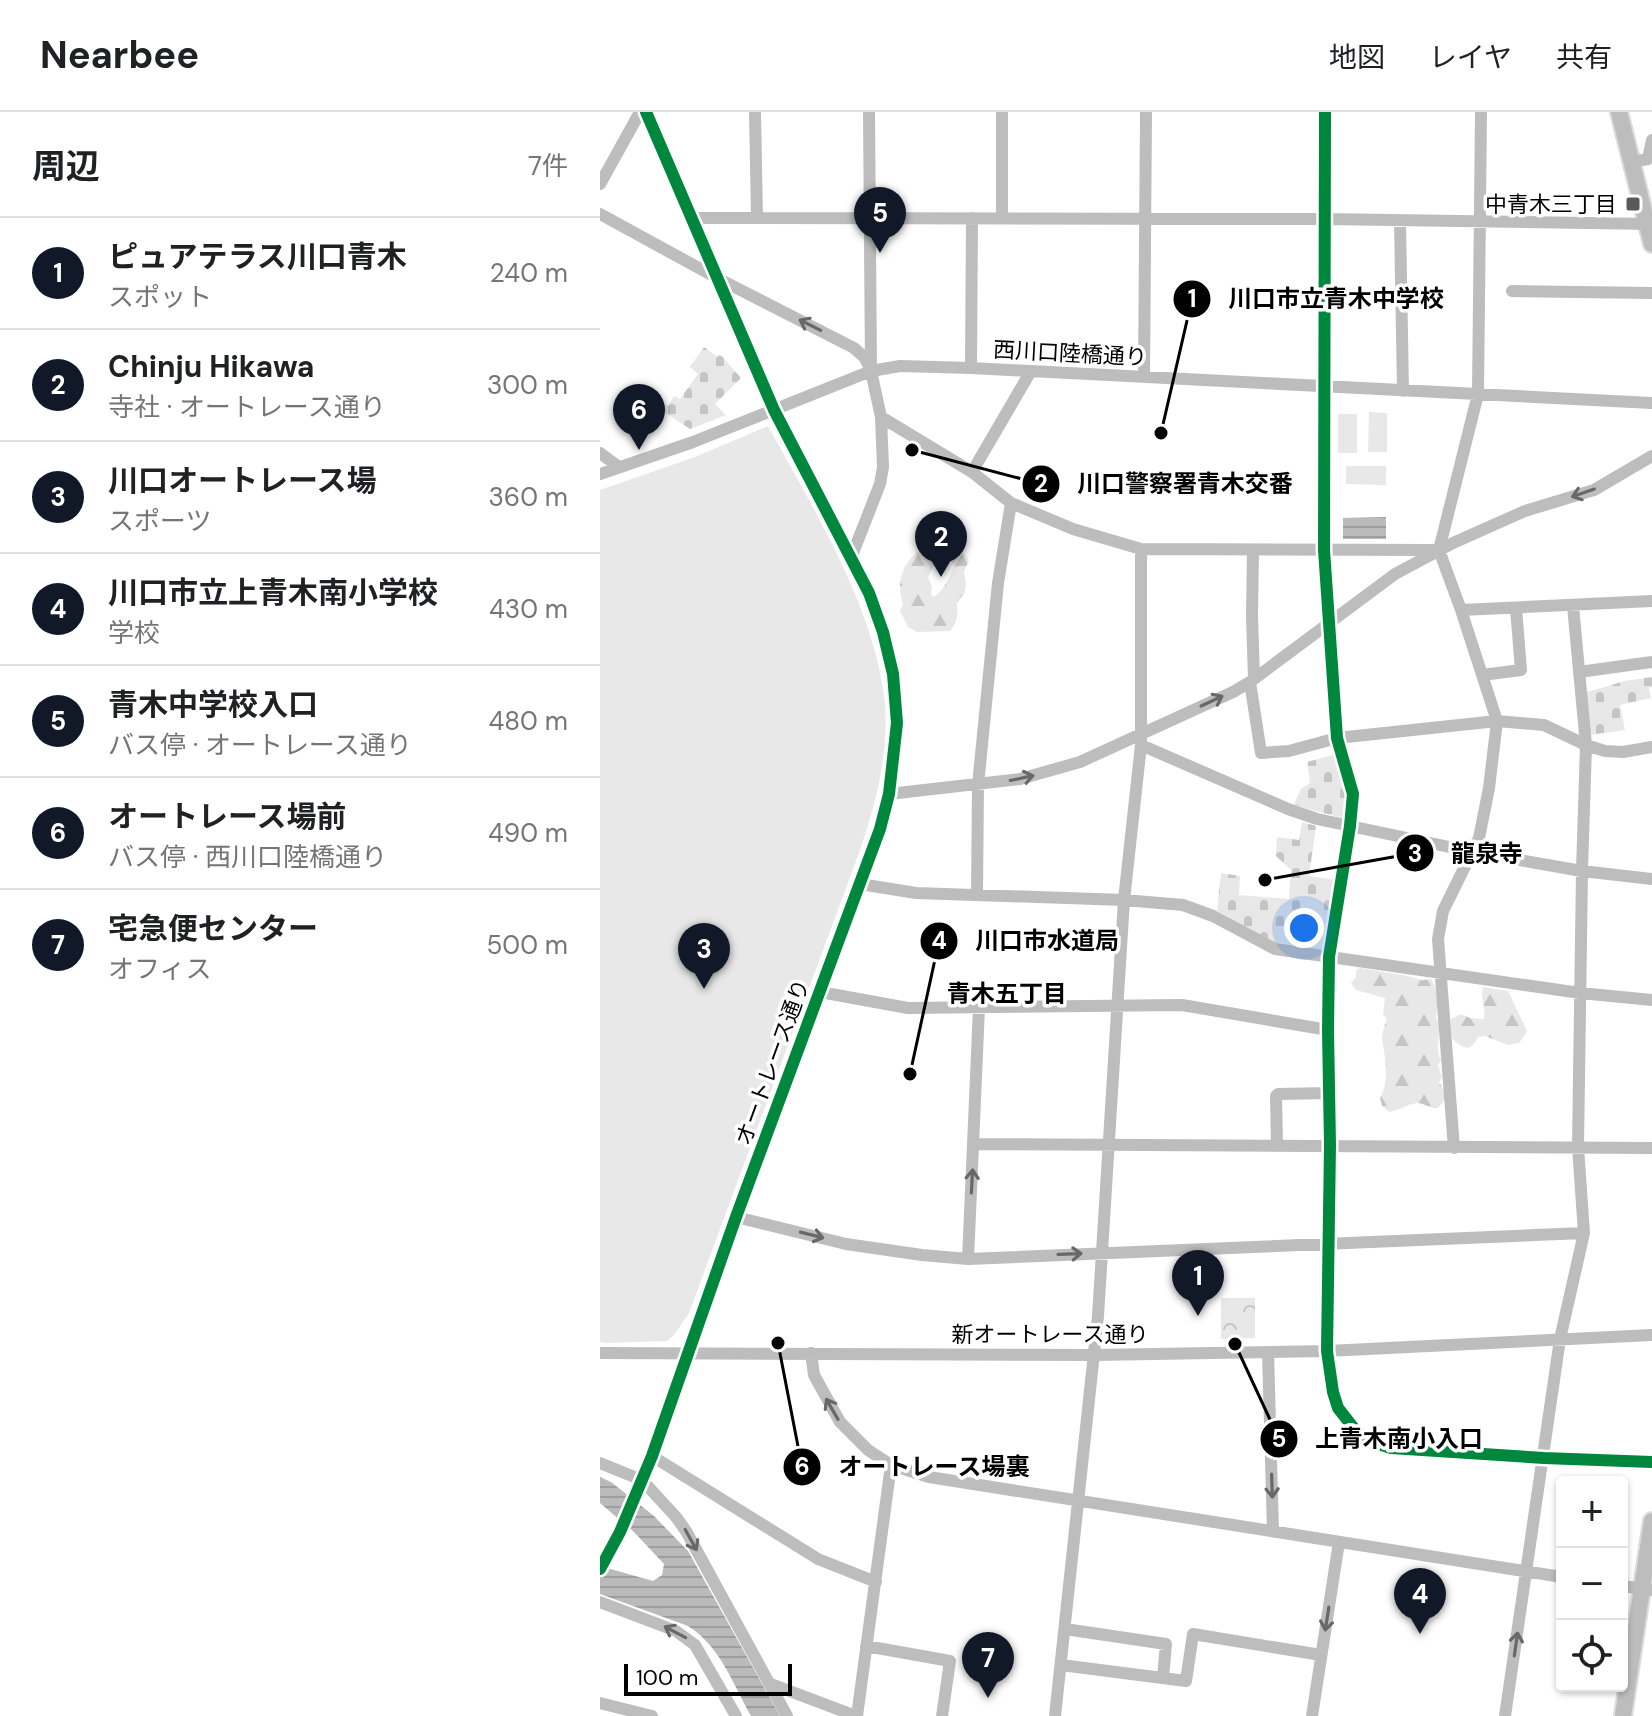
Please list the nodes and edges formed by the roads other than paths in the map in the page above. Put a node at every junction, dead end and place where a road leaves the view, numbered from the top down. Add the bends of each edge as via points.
1 (640, 112) edge
2 (646, 112) edge
3 (755, 112) edge
4 (869, 112) edge
5 (1002, 112) edge
6 (1146, 112) edge
7 (1325, 112) edge
8 (1481, 112) edge
9 (1619, 112) edge
10 (1652, 140) edge
11 (1632, 162) junction
12 (600, 184) edge
13 (600, 214) edge
14 (692, 218) junction
15 (757, 218) junction
16 (870, 218) junction
17 (972, 218) junction
18 (1002, 218) junction
19 (1144, 219) junction
20 (1325, 219) junction
21 (1400, 221) junction
22 (1480, 222) junction
23 (1649, 224) edge
24 (1652, 244) edge
25 (719, 279) junction
26 (1512, 291) dead end
27 (1652, 293) edge
28 (971, 368) junction
29 (871, 371) junction
30 (1031, 371) junction
31 (1144, 377) junction
32 (1324, 387) junction
33 (1403, 391) junction
34 (1478, 394) junction
35 (1652, 403) edge
36 (774, 410) junction
37 (881, 417) junction
38 (600, 453) edge
39 (1652, 456) edge
40 (619, 467) junction
41 (972, 472) junction
42 (600, 474) edge
43 (1011, 503) junction
44 (1141, 549) junction
45 (1253, 550) junction
46 (1324, 550) junction
47 (1439, 550) junction
48 (851, 558) junction
49 (1652, 601) edge
50 (1573, 606) junction
51 (1516, 608) junction
52 (1461, 610) junction
53 (1328, 623) junction
54 (1652, 662) edge
55 (1579, 672) junction
56 (1482, 675) junction
57 (1252, 681) junction
58 (1497, 721) junction
59 (1337, 738) junction
60 (1141, 740) junction
61 (1586, 745) junction
62 (1652, 747) edge
63 (978, 785) junction
64 (889, 794) junction
65 (1350, 826) junction
66 (1473, 852) junction
67 (1582, 871) junction
68 (1652, 879) edge
69 (860, 884) junction
70 (977, 895) junction
71 (1124, 900) junction
72 (1329, 957) junction
73 (1439, 973) junction
74 (820, 992) junction
75 (1580, 993) junction
76 (1652, 1000) edge
77 (1118, 1005) junction
78 (979, 1008) junction
79 (1328, 1030) junction
80 (1330, 1093) junction
81 (974, 1144) junction
82 (1109, 1145) junction
83 (1277, 1145) junction
84 (1330, 1145) junction
85 (1578, 1147) junction
86 (1454, 1148) junction
87 (1652, 1148) edge
88 (736, 1217) junction
89 (1584, 1233) junction
90 (1329, 1244) junction
91 (1102, 1253) junction
92 (968, 1259) junction
93 (1652, 1335) edge
94 (1560, 1339) junction
95 (1327, 1351) junction
96 (1268, 1352) junction
97 (600, 1353) edge
98 (688, 1353) junction
99 (811, 1353) junction
100 (1094, 1355) junction
101 (652, 1456) junction
102 (1544, 1458) junction
103 (1652, 1462) edge
104 (600, 1463) edge
105 (891, 1465) junction
106 (642, 1480) junction
107 (1078, 1500) junction
108 (1652, 1521) edge
109 (1273, 1531) junction
110 (1339, 1542) junction
111 (602, 1566) edge
112 (1526, 1571) junction
113 (1556, 1576) edge
114 (876, 1582) junction
115 (1647, 1590) edge
116 (600, 1602) edge
117 (1065, 1629) junction
118 (866, 1646) junction
119 (1321, 1655) junction
120 (1061, 1665) junction
121 (1163, 1678) junction
122 (771, 1684) junction
123 (600, 1703) edge
124 (652, 1716) edge
125 (736, 1716) edge
126 (787, 1716) edge
127 (857, 1716) edge
128 (942, 1716) edge
129 (1055, 1716) edge
130 (1312, 1716) edge
131 (1505, 1716) edge
132 (1623, 1716) edge

1 - 12 street
2 - 14 street, オートレース通り
3 - 15 street
4 - 16 street
5 - 18 street
6 - 19 street
7 - 20 street
8 - 22 street
9 - 11 main road
10 - 11 street via 1648,159
11 - 23 main road
13 - 25 street
14 - 15 street
14 - 25 street, オートレース通り
15 - 16 street
16 - 17 street
16 - 29 street
17 - 18 street
17 - 28 street
18 - 19 street
19 - 20 street
19 - 31 street
20 - 21 street
20 - 32 street
21 - 22 street
21 - 33 street
22 - 23 street
22 - 34 street
23 - 24 main road
29 -> 25 street via 854,348
25 - 36 street, オートレース通り
26 - 27 street
28 - 29 street, 西川口陸橋通り via 900,366
28 - 30 street, 西川口陸橋通り
29 - 36 street, 西川口陸橋通り
29 - 37 street
30 - 31 street, 西川口陸橋通り
30 - 41 street
31 - 32 street, 西川口陸橋通り
32 - 33 street, 西川口陸橋通り
32 - 46 street
33 - 34 street, 西川口陸橋通り
34 - 35 street, 西川口陸橋通り
34 - 47 street
36 - 40 street, 西川口陸橋通り
36 - 48 street, オートレース通り
37 - 41 street
37 - 48 street via 880,484
38 - 40 street
39 -> 47 street via 1594,490 1525,511
40 - 42 street, 西川口陸橋通り
41 - 43 street
43 - 44 street
43 - 63 street
44 - 45 street
44 - 60 street
45 - 46 street
45 - 57 street
46 - 47 street
46 - 53 street
47 - 52 street
47 - 53 street via 1395,574
48 - 64 street, オートレース通り via 877,614 893,674 897,723
49 - 50 street
50 - 51 street
50 - 55 street
51 - 52 street
51 - 56 street via 1521,670
52 - 56 street
53 - 57 street
53 - 59 street
54 - 55 street
55 - 61 street
56 - 58 street
57 - 59 street via 1261,753
60 -> 57 street
58 - 59 street
58 - 61 street via 1544,725
58 - 66 street via 1489,788
59 - 65 street via 1353,794
63 -> 60 street via 1020,779
60 - 65 street via 1288,809
60 - 71 street
61 - 62 street via 1623,752
61 - 67 street
63 - 64 street
63 - 70 street
64 - 69 street, オートレース通り
65 - 66 street
65 - 72 street
66 - 67 street
66 - 73 street via 1443,911
67 - 68 street
67 - 75 street
69 - 70 street
69 - 74 street, オートレース通り
70 - 71 street
71 - 72 street via 1183,905 1275,949
71 - 77 street
72 - 73 street
72 - 79 street
73 - 75 street
73 - 86 street
74 - 78 street via 894,1007
74 - 88 street, オートレース通り
75 - 76 street
75 - 85 street
77 - 78 street
77 - 79 street via 1182,1005
77 - 82 street
78 - 81 street
79 - 80 street
80 - 83 street via 1278,1094
80 - 84 street
81 - 82 street
92 -> 81 street
82 - 83 street
82 - 91 street
83 - 84 street
84 - 86 street
84 - 90 street
85 - 86 street
85 - 87 street
85 - 89 street
88 -> 92 street via 846,1244
88 - 98 street, オートレース通り
89 - 90 street
89 - 94 street
90 - 91 street
90 - 95 street
92 -> 91 street
91 - 100 street
93 - 94 street, 新オートレース通り
94 - 95 street, 新オートレース通り
94 - 102 street
95 - 96 street, 新オートレース通り
95 - 102 street via 1338,1408 1356,1431 1378,1444
96 - 100 street, 新オートレース通り
96 -> 109 street
97 - 98 street, 新オートレース通り
98 - 99 street, 新オートレース通り
98 - 101 street, オートレース通り
99 - 100 street, 新オートレース通り
105 -> 99 street via 840,1422 814,1375
100 - 107 street
101 - 106 street, オートレース通り
101 - 114 street via 818,1559
102 - 103 street
102 - 112 street
104 - 106 street
105 - 107 street via 929,1477
105 - 114 street
106 - 111 street, オートレース通り
106 -> 122 street via 686,1531
107 - 109 street
107 - 117 street
108 - 115 main road
109 - 110 street
110 - 112 street
110 -> 119 street
112 - 113 street
131 -> 112 street
114 - 118 street
115 - 132 main road
125 -> 116 street via 695,1645 676,1631
117 - 120 street
117 - 121 street via 1166,1644
118 - 127 street
118 - 128 street via 950,1661
119 - 121 street via 1193,1634 1186,1681
119 - 130 street
120 - 121 street
120 - 129 street
122 - 126 street
122 - 127 street
123 - 124 street

